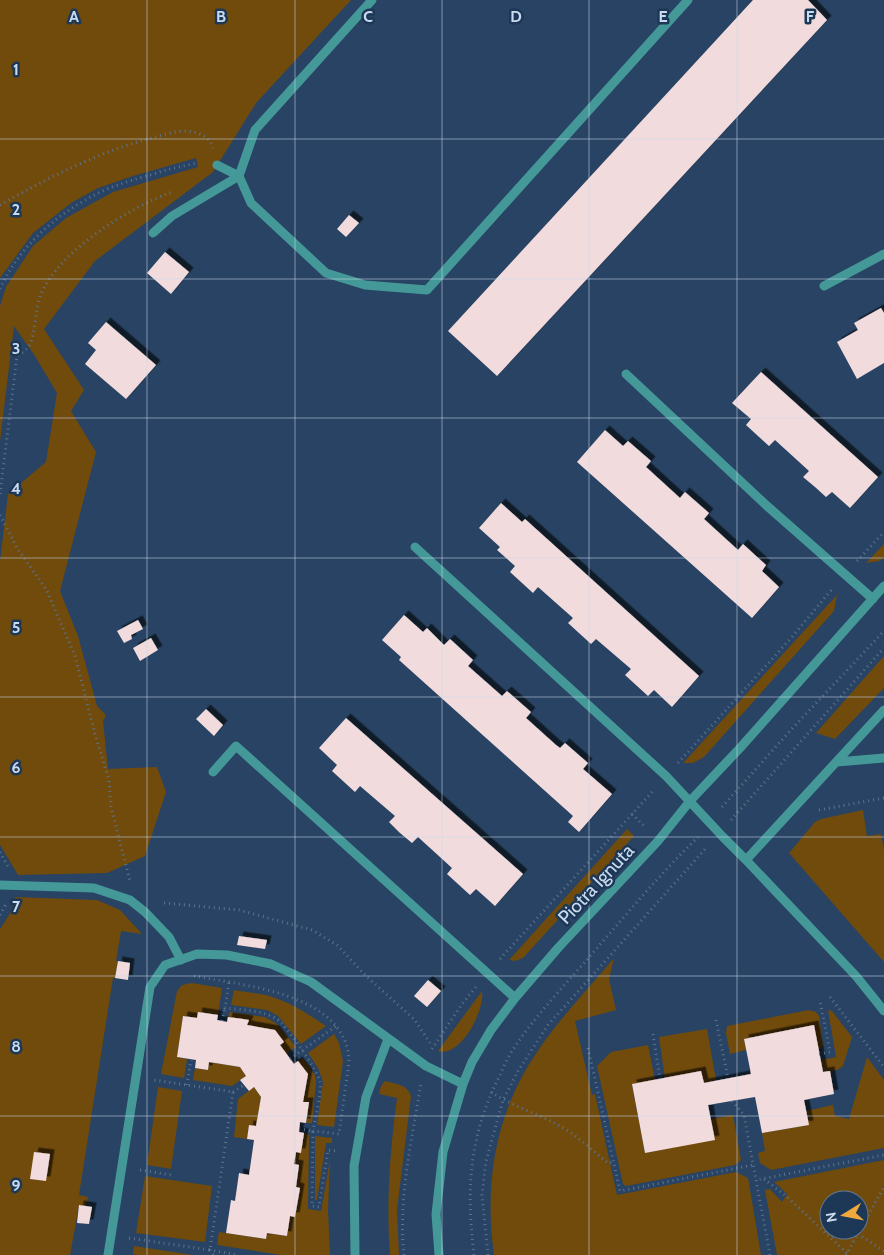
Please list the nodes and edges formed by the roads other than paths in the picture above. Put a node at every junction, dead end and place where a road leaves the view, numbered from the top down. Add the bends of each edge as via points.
1 (372, 0) edge
2 (688, 0) edge
3 (216, 165) dead end
4 (239, 176) junction
5 (153, 233) dead end
6 (884, 254) edge
7 (824, 286) dead end
8 (626, 374) dead end
9 (415, 547) dead end
10 (884, 586) edge
11 (872, 599) junction
12 (884, 710) edge
13 (884, 758) edge
14 (836, 762) junction
15 (213, 772) dead end
16 (690, 801) junction
17 (746, 860) junction
18 (0, 885) edge
19 (181, 960) junction
20 (515, 998) junction
21 (884, 1011) edge
22 (388, 1039) junction
23 (462, 1084) junction
24 (108, 1255) edge
25 (355, 1255) edge
26 (439, 1255) edge

1 - 4 street via 255,130
2 - 4 street via 427,290 365,285 326,273 251,203
3 - 4 street
4 - 5 street via 172,216
6 - 7 street
8 - 11 street
9 - 16 street
10 - 11 street, Piotra Ignuta
11 - 16 street, Piotra Ignuta
12 - 14 street
13 - 14 street
14 - 17 street
15 - 20 street via 236,746
16 - 17 street
16 - 20 street, Piotra Ignuta via 658,841
17 - 21 street via 856,976
18 - 19 street via 94,888 130,900 169,936
19 - 22 street via 196,954 227,954 271,964 311,982
19 - 24 street via 165,966 150,987
20 - 23 street, Piotra Ignuta via 490,1030
22 - 23 street via 426,1066
22 - 25 street via 366,1097 354,1166
23 - 26 street, Piotra Ignuta via 442,1152 436,1214

